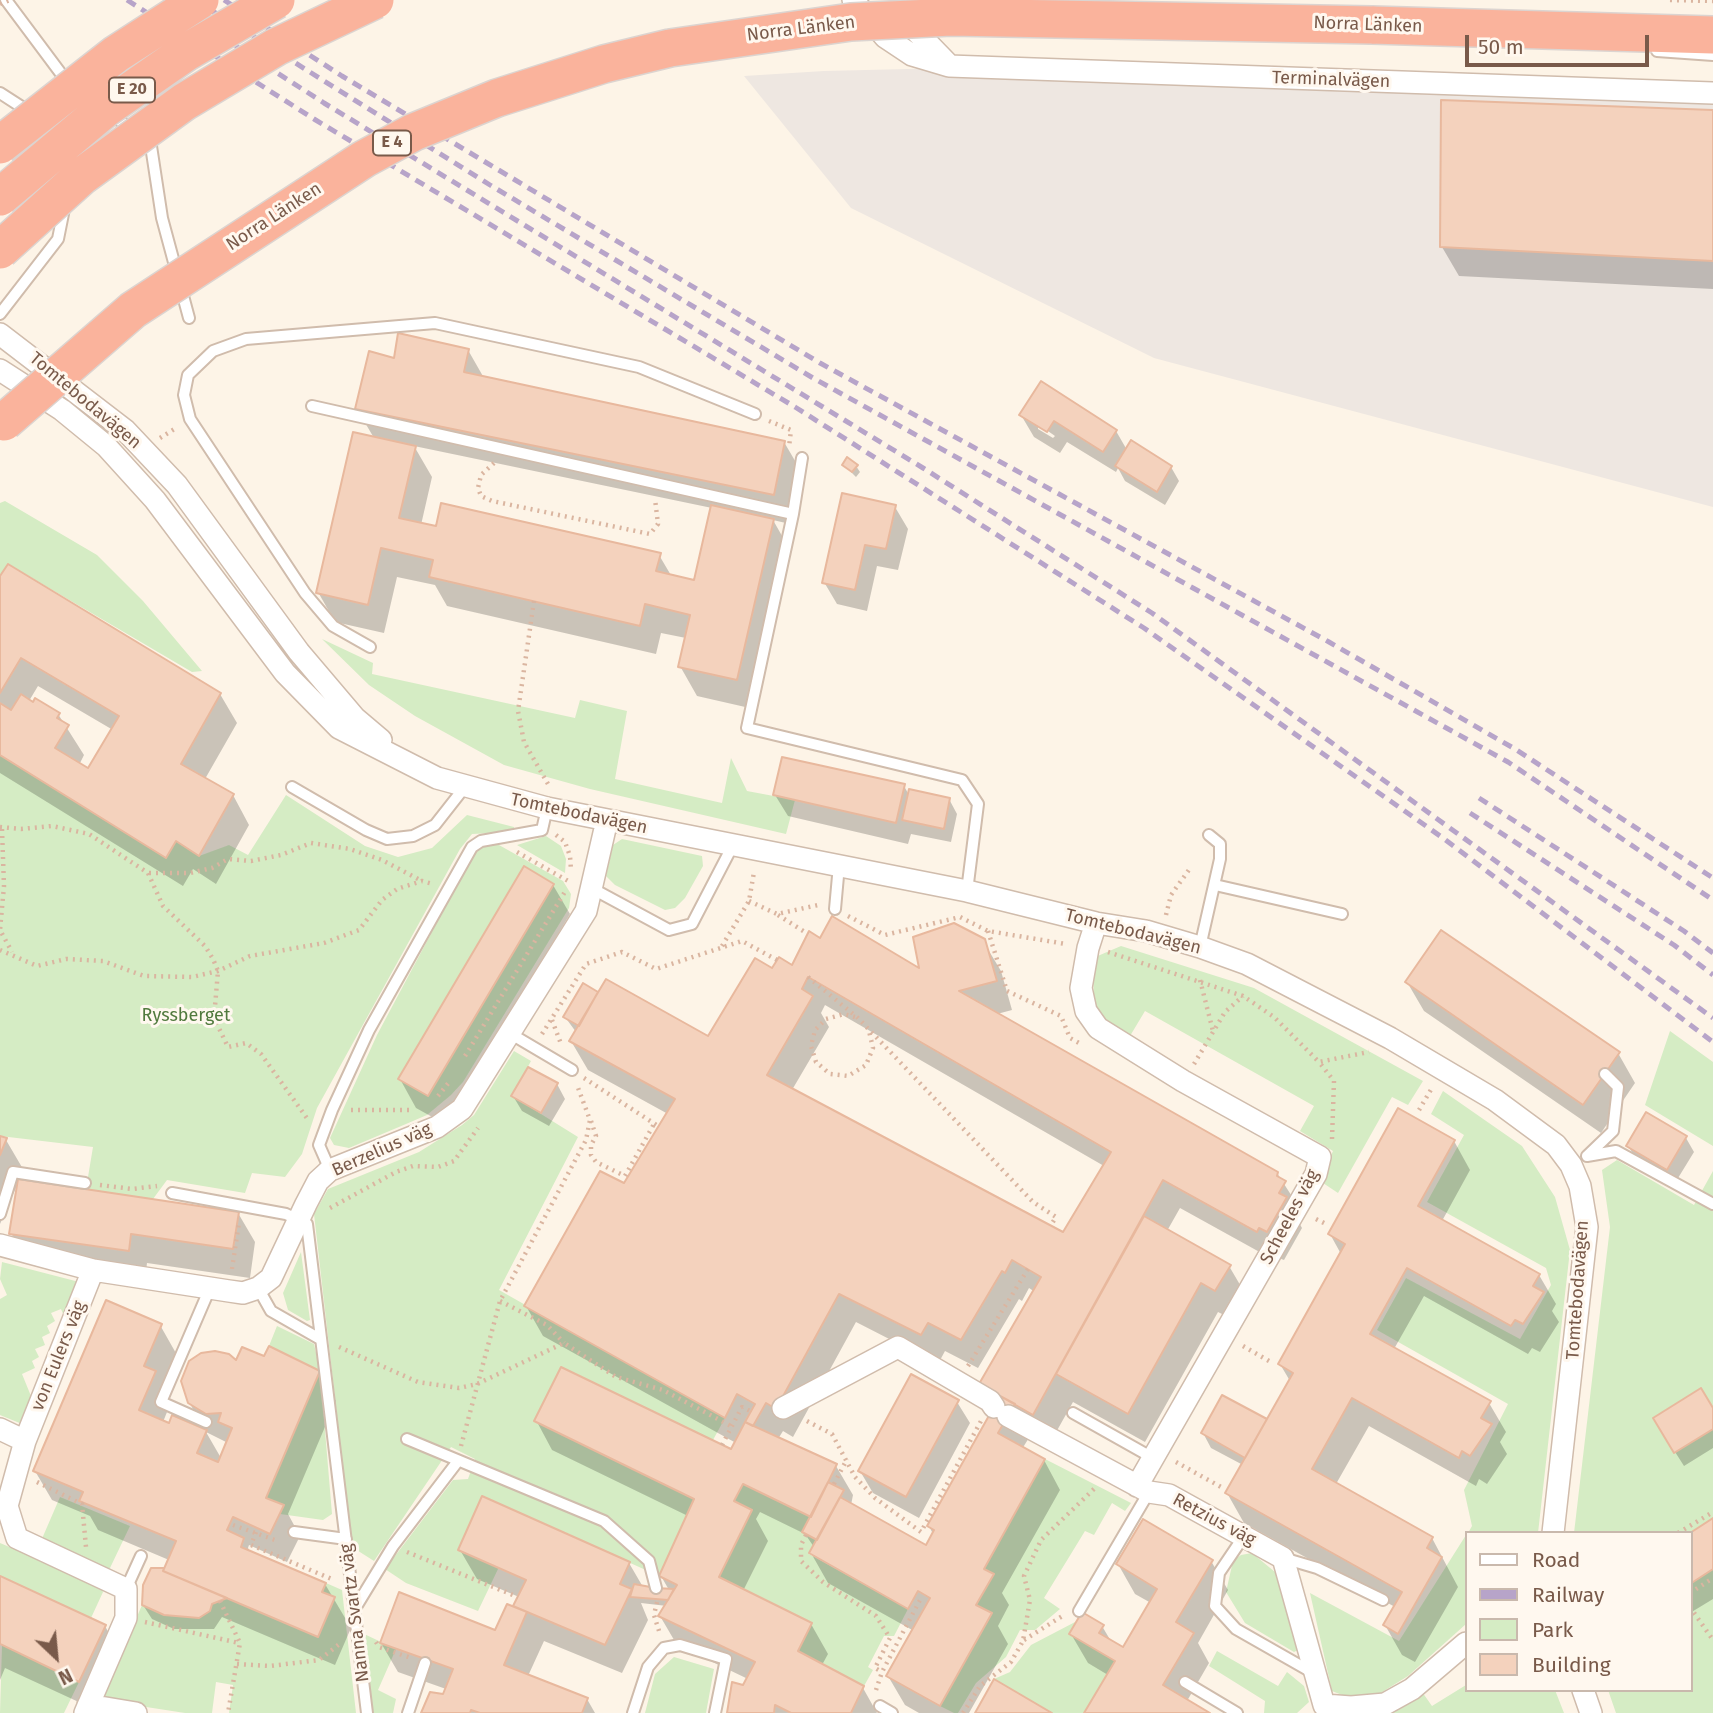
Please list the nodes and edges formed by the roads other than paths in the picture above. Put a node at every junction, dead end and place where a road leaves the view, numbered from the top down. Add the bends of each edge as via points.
1 (8, 0) edge
2 (200, 0) edge
3 (276, 0) edge
4 (375, 0) edge
5 (853, 0) edge
6 (905, 0) edge
7 (1372, 25) junction
8 (1713, 35) edge
9 (1577, 44) dead end
10 (1646, 50) dead end
11 (1713, 55) edge
12 (949, 66) junction
13 (82, 91) dead end
14 (0, 93) edge
15 (1713, 93) edge
16 (92, 99) dead end
17 (44, 132) dead end
18 (51, 143) dead end
19 (0, 145) edge
20 (60, 166) dead end
21 (62, 180) dead end
22 (0, 197) edge
23 (0, 250) edge
24 (0, 314) edge
25 (189, 318) dead end
26 (0, 334) edge
27 (6, 374) edge
28 (312, 406) dead end
29 (755, 414) road end
30 (1, 426) edge
31 (802, 458) dead end
32 (793, 514) junction
33 (370, 647) dead end
34 (407, 762) junction
35 (292, 787) dead end
36 (464, 788) junction
37 (548, 798) junction
38 (607, 820) junction
39 (1209, 835) dead end
40 (733, 845) junction
41 (839, 864) junction
42 (1215, 885) junction
43 (584, 891) junction
44 (967, 891) junction
45 (835, 909) road end
46 (1342, 914) dead end
47 (1096, 923) junction
48 (1200, 947) junction
49 (510, 1034) junction
50 (572, 1070) road end
51 (1605, 1074) dead end
52 (1579, 1161) junction
53 (330, 1170) junction
54 (85, 1183) dead end
55 (172, 1194) road end
56 (1713, 1205) edge
57 (0, 1214) edge
58 (298, 1220) junction
59 (1, 1247) edge
60 (93, 1270) junction
61 (258, 1288) junction
62 (219, 1290) junction
63 (320, 1339) junction
64 (783, 1408) road end
65 (1073, 1413) dead end
66 (206, 1422) dead end
67 (0, 1429) edge
68 (407, 1439) dead end
69 (24, 1441) junction
70 (1155, 1455) junction
71 (458, 1461) junction
72 (1143, 1489) junction
73 (1553, 1531) edge
74 (294, 1532) road end
75 (1244, 1536) junction
76 (346, 1539) junction
77 (141, 1556) dead end
78 (1283, 1558) junction
79 (656, 1588) dead end
80 (126, 1590) junction
81 (1383, 1600) dead end
82 (354, 1610) junction
83 (1079, 1611) dead end
84 (1464, 1645) edge
85 (425, 1663) dead end
86 (1317, 1675) junction
87 (1185, 1682) dead end
88 (1584, 1692) edge
89 (876, 1704) road end
90 (86, 1709) edge
91 (1320, 1710) edge
92 (136, 1713) edge
93 (367, 1713) edge
94 (408, 1713) edge
95 (633, 1713) edge
96 (715, 1713) edge
97 (892, 1713) edge
98 (1237, 1713) edge
99 (1591, 1713) edge

1 - 13 lane via 62,75
2 - 19 highway, bridge via 116,54
3 - 22 highway, E 20, bridge via 185,53 106,108
4 - 23 highway, bridge via 276,47 184,102 82,176
5 - 12 street, Terminalvägen via 885,37 912,55
6 - 12 street via 916,31
7 - 8 highway, Norra Länken / E 4
7 - 9 lane
7 - 30 highway, Norra Länken / E 4, bridge via 951,17 852,22 670,48 591,68 497,98 414,132 364,159 133,310
10 - 11 lane
12 - 15 street, Terminalvägen
14 - 17 lane via 30,111
16 - 25 lane via 151,146 162,218
18 - 20 lane
21 - 24 lane via 66,206 58,239
26 - 34 street, Tomtebodavägen via 125,430 177,485 299,652 355,718
27 - 34 street, Tomtebodavägen via 62,410 106,446 155,500 285,673 339,728
28 - 32 lane
29 - 33 lane via 639,367 435,323 246,339 213,351 188,375 184,395 190,419 305,593 333,626
31 - 32 lane
32 - 44 lane via 747,728 962,780 978,804
34 - 36 street, Tomtebodavägen
35 - 36 lane via 387,839 412,836 435,825
36 - 37 street, Tomtebodavägen
37 - 38 street, Tomtebodavägen
37 - 53 lane via 542,830 481,841 472,847 369,1030 332,1110 319,1144
38 - 40 street, Tomtebodavägen
38 - 43 street, Berzelius väg
39 - 42 lane via 1220,844
40 - 41 street, Tomtebodavägen
40 - 43 lane via 692,924 668,930
41 - 44 street, Tomtebodavägen
41 - 45 lane
42 - 46 lane
42 - 48 lane
43 - 49 street, Berzelius väg via 586,911
44 - 47 street, Tomtebodavägen
47 - 48 street, Tomtebodavägen
47 - 70 street, Scheeles väg via 1081,988 1086,1011 1098,1028 1320,1157 1317,1174
48 - 52 street, Tomtebodavägen via 1247,964 1390,1038 1495,1100
49 - 50 lane
49 - 53 street, Berzelius väg via 462,1109 437,1127
51 - 52 lane via 1618,1087 1613,1131
52 - 56 lane via 1616,1151
52 - 73 street, Tomtebodavägen via 1587,1227
53 - 58 street, Berzelius väg via 318,1181
54 - 57 lane via 13,1172
55 - 58 lane
58 - 61 street, Berzelius väg via 271,1278
58 - 63 lane, Nanna Svartz väg via 307,1224
59 - 60 street
60 - 62 street
60 - 69 street, von Eulers väg
61 - 62 street via 243,1293
61 - 63 lane via 271,1311
62 - 66 lane via 161,1402
63 - 76 lane, Nanna Svartz väg
64 - 72 street, Retzius väg via 898,1347
65 - 70 lane
67 - 69 street
68 - 71 lane
69 - 80 street, von Eulers väg via 7,1506 18,1538
70 - 72 street, Scheeles väg
71 - 79 lane via 604,1521 649,1561
71 - 82 lane via 393,1546
72 - 75 street, Retzius väg via 1169,1495
72 - 83 lane
74 - 76 lane
75 - 78 street, Retzius väg
75 - 86 lane via 1219,1573 1215,1606 1236,1629
76 - 82 lane, Nanna Svartz väg
77 - 80 lane
78 - 81 lane via 1317,1567
78 - 86 street
80 - 90 street via 126,1618
82 - 93 lane, Nanna Svartz väg
84 - 91 street via 1412,1689 1385,1704
85 - 94 lane
86 - 91 street
87 - 98 lane
88 - 99 street
89 - 97 lane
90 - 92 street
95 - 96 lane via 648,1667 664,1648 680,1645 726,1659

